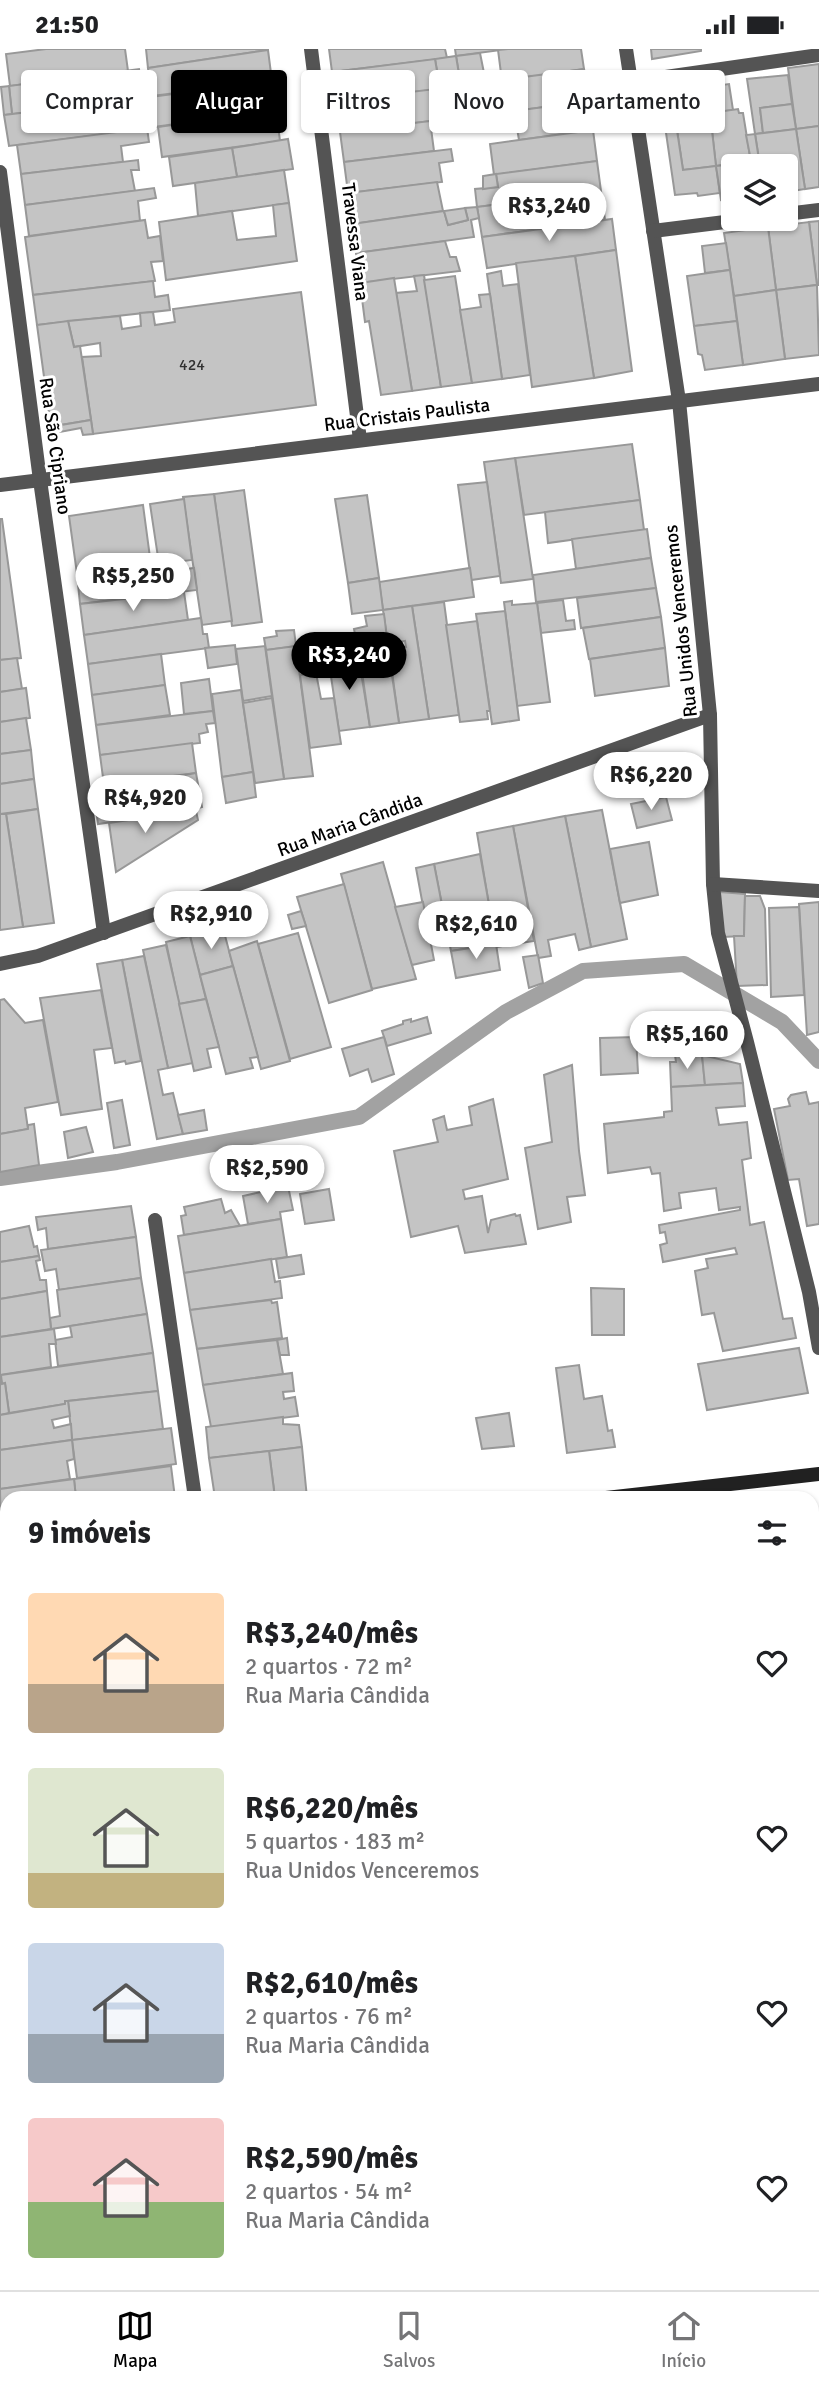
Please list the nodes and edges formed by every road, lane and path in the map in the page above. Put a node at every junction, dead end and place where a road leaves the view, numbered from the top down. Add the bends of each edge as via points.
1 (311, 49) edge
2 (626, 49) edge
3 (819, 55) edge
4 (629, 70) edge
5 (715, 70) edge
6 (639, 133) edge
7 (0, 172) edge
8 (819, 210) edge
9 (798, 213) edge
10 (721, 222) edge
11 (653, 231) junction
12 (819, 384) edge
13 (679, 401) junction
14 (360, 440) junction
15 (40, 480) junction
16 (0, 485) edge
17 (710, 715) junction
18 (713, 884) junction
19 (819, 891) edge
20 (104, 933) junction
21 (0, 964) edge
22 (155, 1220) dead end
23 (814, 1291) edge
24 (819, 1348) edge
25 (819, 1473) edge
26 (194, 1491) edge
27 (666, 1491) edge

1 - 14 street, Travessa Viana
2 - 4 street, Rua Unidos Venceremos
3 - 5 street
6 - 11 street, Rua Unidos Venceremos
7 - 15 street, Rua São Cipriano
8 - 9 street
10 - 11 street
11 - 13 street, Rua Unidos Venceremos
12 - 13 street, Rua Cristais Paulista
13 - 14 street, Rua Cristais Paulista
13 - 17 street, Rua Unidos Venceremos
14 - 15 street, Rua Cristais Paulista
15 - 16 street, Rua Cristais Paulista
15 - 20 street, Rua São Cipriano
17 - 18 street, Rua Unidos Venceremos
17 - 20 street, Rua Maria Cândida
18 - 19 street
18 - 23 street, Rua Unidos Venceremos via 718,933
20 - 21 street, Rua Maria Cândida
22 - 26 street
23 - 24 street, Rua Unidos Venceremos
25 - 27 street

